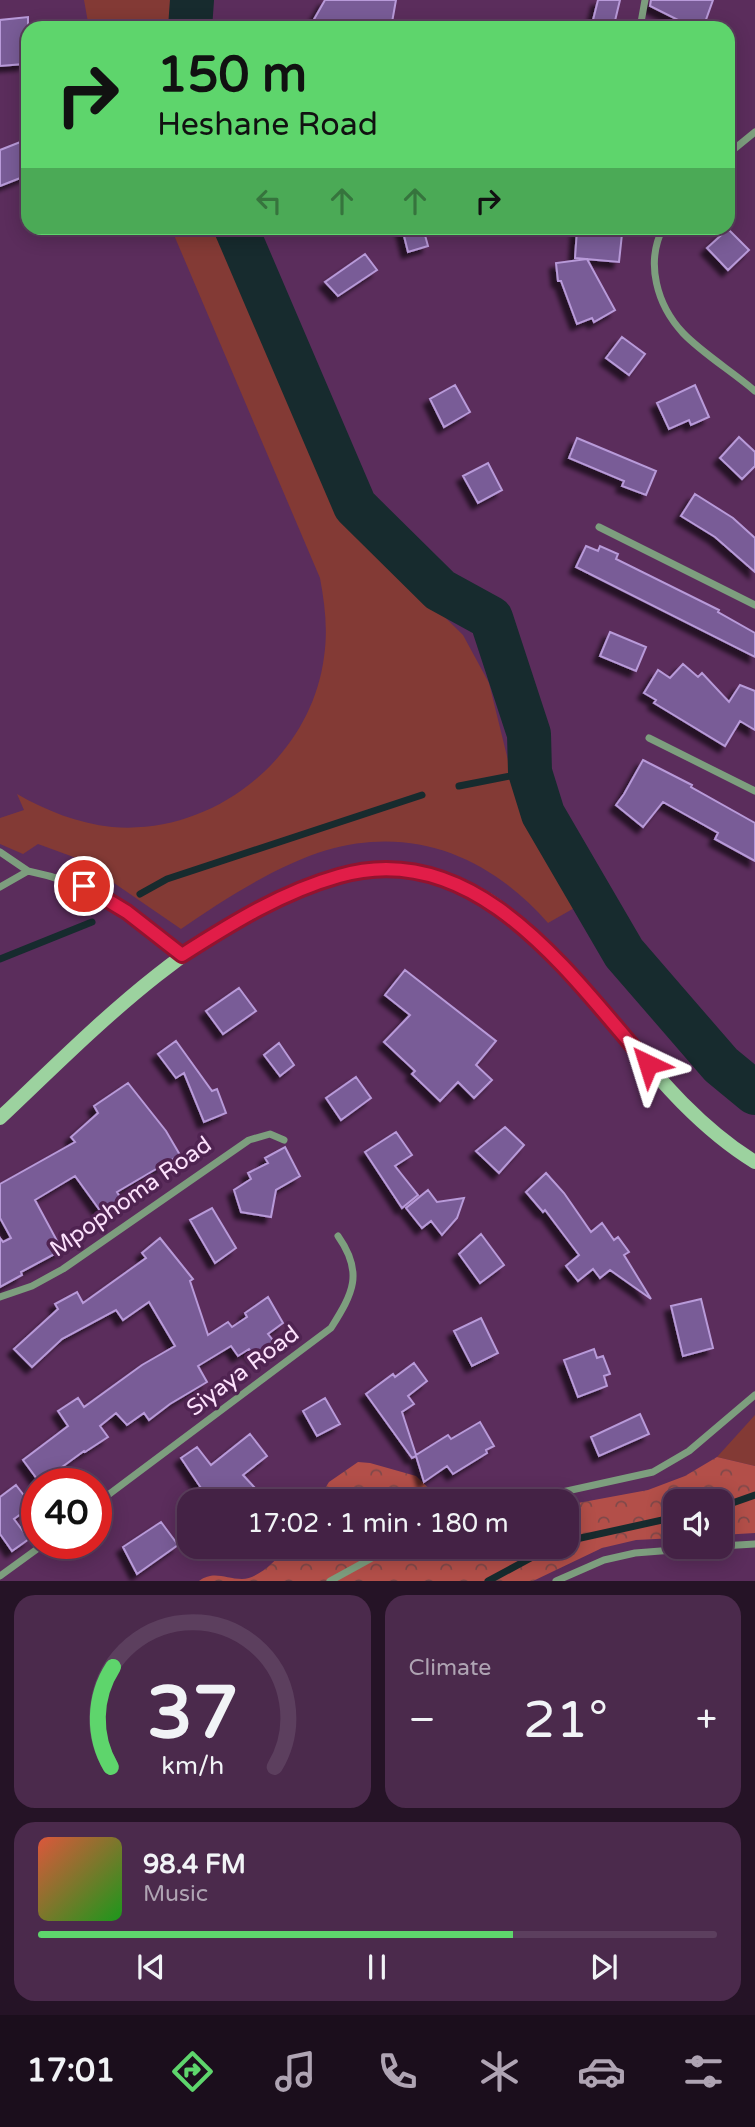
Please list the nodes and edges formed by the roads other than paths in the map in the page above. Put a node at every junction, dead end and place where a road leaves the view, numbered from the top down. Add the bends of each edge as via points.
1 (645, 0) edge
2 (641, 21) edge
3 (755, 132) edge
4 (735, 148) edge
5 (661, 235) edge
6 (755, 391) edge
7 (599, 527) dead end
8 (755, 605) edge
9 (649, 738) dead end
10 (755, 791) edge
11 (0, 852) edge
12 (28, 871) junction
13 (0, 887) edge
14 (182, 955) junction
15 (0, 1118) edge
16 (284, 1140) dead end
17 (755, 1162) edge
18 (338, 1236) dead end
19 (0, 1297) edge
20 (755, 1395) edge
21 (576, 1489) edge
22 (112, 1492) edge
23 (755, 1544) edge
24 (733, 1545) edge
25 (663, 1551) edge
26 (23, 1559) edge
27 (370, 1559) edge
28 (0, 1576) edge
29 (330, 1581) edge
30 (556, 1581) edge

1 - 2 street
3 - 4 street
5 - 6 street via 654,270 669,314 684,334
7 - 8 street
9 - 10 street
11 - 12 street
12 - 13 street
12 - 14 street via 95,892
14 - 15 street via 128,998
14 - 17 street via 275,900 341,875 376,870 427,874 470,890 522,926 664,1083 704,1123
16 - 19 street, Mpophoma Road via 270,1134 248,1140 63,1269
18 - 22 street, Siyaya Road via 349,1251 354,1285 331,1328
20 - 21 street via 689,1451 653,1472
23 - 24 street
25 - 30 street via 604,1560
26 - 28 street
27 - 29 street

